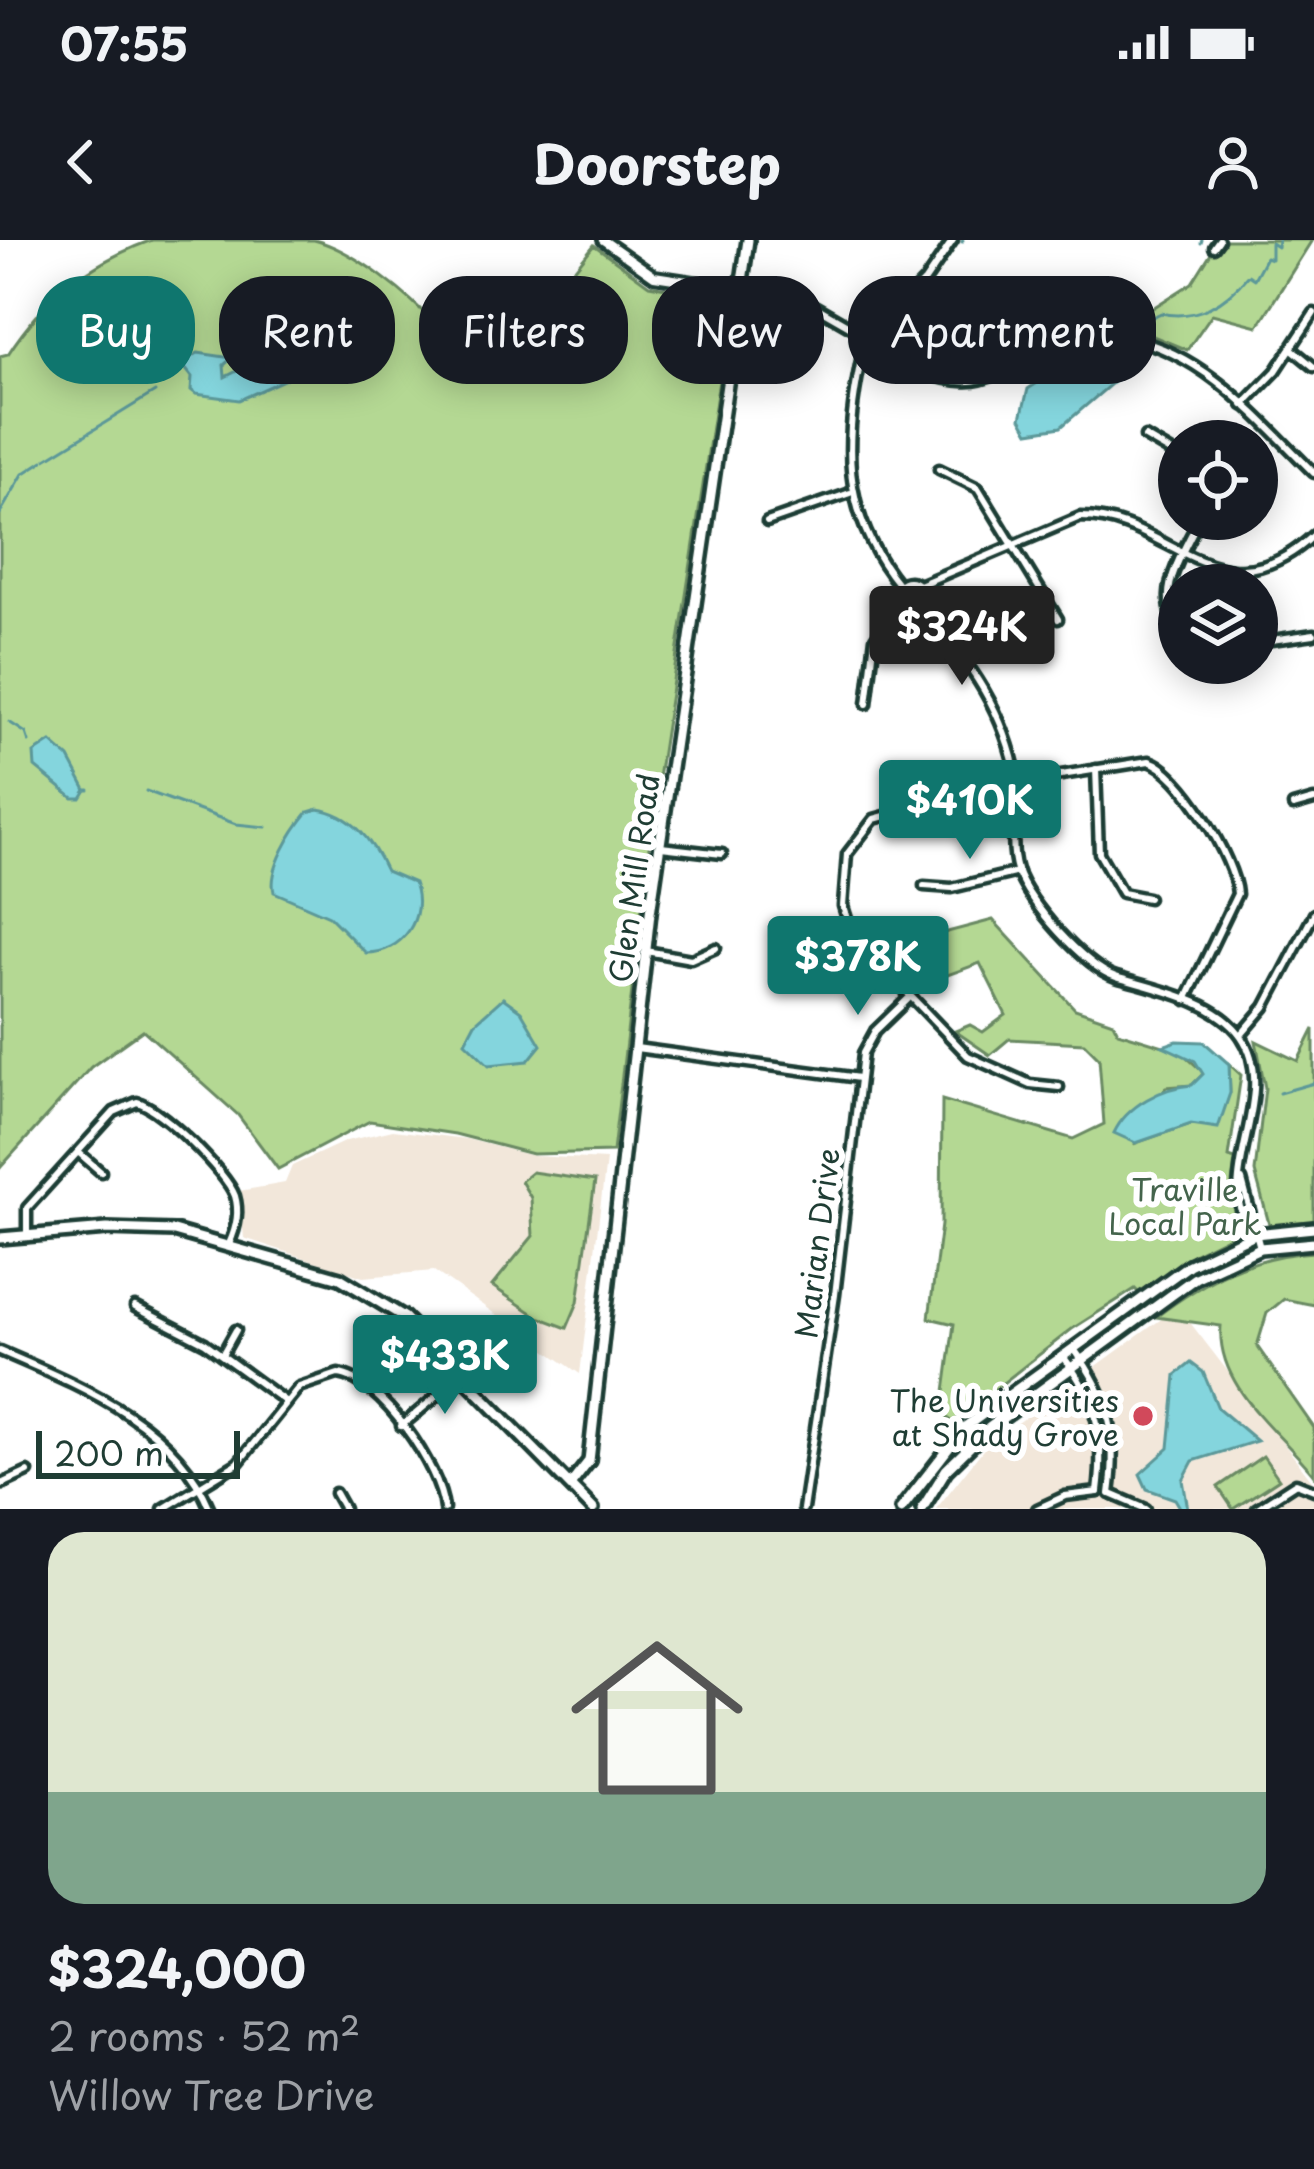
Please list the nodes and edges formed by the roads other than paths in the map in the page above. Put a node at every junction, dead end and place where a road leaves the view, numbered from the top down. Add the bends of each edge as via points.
1 (603, 240) edge
2 (748, 240) edge
3 (953, 240) edge
4 (654, 276) edge
5 (742, 276) edge
6 (928, 276) edge
7 (1314, 313) edge
8 (1292, 349) junction
9 (1156, 351) edge
10 (1314, 367) edge
11 (727, 384) edge
12 (858, 384) edge
13 (1244, 405) junction
14 (1145, 437) dead end
15 (1158, 445) edge
16 (939, 470) dead end
17 (1314, 473) edge
18 (850, 493) junction
19 (767, 522) dead end
20 (1314, 535) edge
21 (1189, 540) edge
22 (1013, 546) junction
23 (1182, 555) junction
24 (1178, 564) edge
25 (899, 585) junction
26 (919, 585) junction
27 (899, 604) junction
28 (918, 604) junction
29 (1058, 619) dead end
30 (1314, 634) edge
31 (1278, 639) edge
32 (867, 704) dead end
33 (1015, 769) junction
34 (1096, 769) junction
35 (1030, 780) junction
36 (1002, 784) junction
37 (1016, 796) junction
38 (1314, 800) edge
39 (1293, 806) dead end
40 (661, 847) junction
41 (722, 854) dead end
42 (1018, 872) junction
43 (924, 886) dead end
44 (1148, 898) dead end
45 (1314, 914) edge
46 (716, 948) dead end
47 (646, 951) junction
48 (908, 999) junction
49 (1186, 1000) junction
50 (1241, 1035) junction
51 (636, 1048) junction
52 (860, 1078) junction
53 (1059, 1087) dead end
54 (78, 1152) junction
55 (101, 1172) dead end
56 (1314, 1228) edge
57 (1255, 1234) junction
58 (26, 1237) junction
59 (0, 1238) edge
60 (1314, 1243) edge
61 (229, 1244) junction
62 (1260, 1248) junction
63 (135, 1307) dead end
64 (236, 1330) dead end
65 (1074, 1348) junction
66 (0, 1351) edge
67 (222, 1355) junction
68 (1063, 1356) junction
69 (1083, 1361) junction
70 (1072, 1369) junction
71 (461, 1376) junction
72 (286, 1402) junction
73 (401, 1426) junction
74 (28, 1472) dead end
75 (571, 1484) junction
76 (0, 1485) edge
77 (201, 1490) junction
78 (1314, 1490) edge
79 (1098, 1492) junction
80 (335, 1493) dead end
81 (1111, 1494) junction
82 (163, 1509) edge
83 (210, 1509) edge
84 (344, 1509) edge
85 (443, 1509) edge
86 (593, 1509) edge
87 (802, 1509) edge
88 (902, 1509) edge
89 (922, 1509) edge
90 (1037, 1509) edge
91 (1146, 1509) edge
92 (1256, 1509) edge

1 - 4 street
2 - 5 main road, Glen Mill Road
3 - 6 street
7 - 8 street
8 - 10 street
8 - 13 street
9 - 13 street via 1196,365
11 - 40 main road, Glen Mill Road
12 - 18 street
13 - 17 street
14 - 15 street
16 - 22 street via 978,488
18 - 19 street
18 - 25 street via 865,536
20 - 23 street via 1252,568 1213,567
21 - 23 street
22 - 23 street via 1062,521 1093,517
22 - 26 street
22 - 29 street
23 - 24 street
25 - 26 street
25 - 27 street
26 - 28 street
27 - 28 street
27 - 32 street via 874,638
28 - 33 street via 979,674
30 - 31 street
33 - 35 street
33 - 36 street
34 - 35 street
34 - 44 street via 1102,866 1122,893
34 - 49 street via 1149,761 1170,771 1235,878 1234,906
35 - 37 street
36 - 37 street
36 - 48 street via 874,819 847,854 847,929
37 - 42 street
38 - 39 street
40 - 41 street
40 - 47 main road, Glen Mill Road
42 - 43 street via 952,888
42 - 49 street via 1098,969
45 - 50 street via 1265,1007
46 - 47 street via 692,958
47 - 51 main road, Glen Mill Road
48 - 52 street, Marian Drive via 867,1042
48 - 53 street via 968,1056 1030,1084
49 - 50 street
50 - 57 street via 1254,1082 1242,1210
51 - 52 street
51 - 75 main road, Glen Mill Road via 589,1461
52 - 87 street, Marian Drive
54 - 55 street
54 - 58 street via 27,1208
54 - 61 street via 122,1106 156,1109 232,1189 238,1220
56 - 57 main road
57 - 62 street
57 - 65 main road via 1189,1265
58 - 59 main road
58 - 61 main road via 133,1228
60 - 62 main road
61 - 71 main road via 361,1287 404,1317
62 - 69 main road via 1195,1278
63 - 67 street
64 - 67 street
65 - 68 main road
65 - 69 street
66 - 77 street via 154,1430
67 - 72 street
68 - 70 street
68 - 88 main road via 965,1427
69 - 70 main road
69 - 81 street via 1114,1427
70 - 79 street via 1102,1430
70 - 89 main road via 966,1448
71 - 73 street
71 - 75 main road
72 - 73 street via 306,1382 347,1375 374,1389
72 - 77 street via 238,1463
73 - 85 street via 442,1487
74 - 76 street
75 - 86 main road
77 - 82 street
77 - 83 street
78 - 92 street via 1296,1483
79 - 81 street
79 - 90 street
80 - 84 street
81 - 91 street

